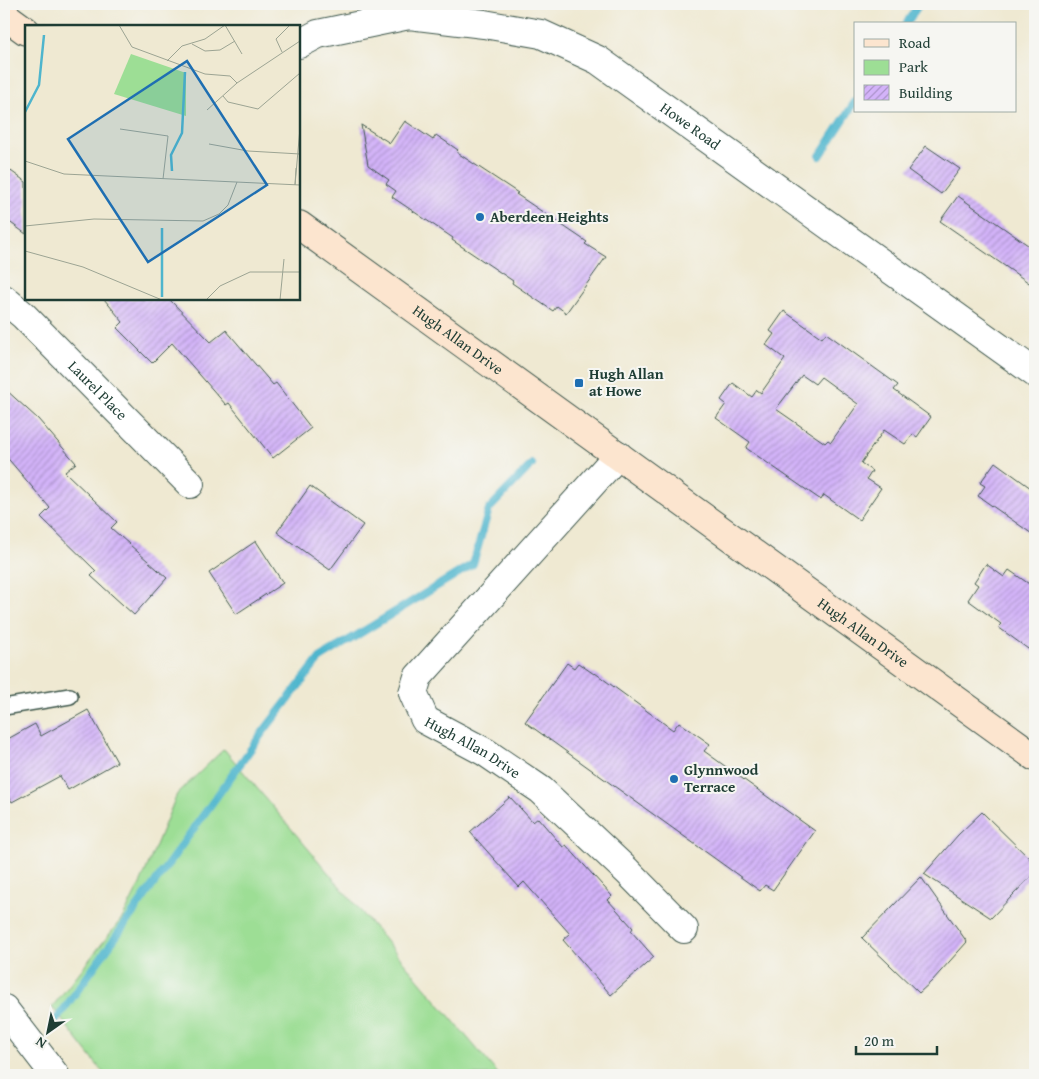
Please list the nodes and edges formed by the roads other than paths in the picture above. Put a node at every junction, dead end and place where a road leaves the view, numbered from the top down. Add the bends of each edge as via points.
1 (4, 15) edge
2 (25, 30) edge
3 (300, 43) edge
4 (300, 226) edge
5 (4, 299) edge
6 (1035, 374) edge
7 (618, 455) junction
8 (190, 484) dead end
9 (70, 696) dead end
10 (4, 707) edge
11 (1035, 757) edge
12 (684, 929) dead end
13 (4, 1009) edge
14 (55, 1075) edge

1 - 2 main road
3 - 6 street, Howe Road via 318,34 409,15 542,34 598,60
4 - 7 main road, Hugh Allan Drive
5 - 8 street, Laurel Place
7 - 11 main road, Hugh Allan Drive
7 - 12 street, Hugh Allan Drive via 418,677 413,693 425,720 485,752 541,790
9 - 10 lane
13 - 14 street

